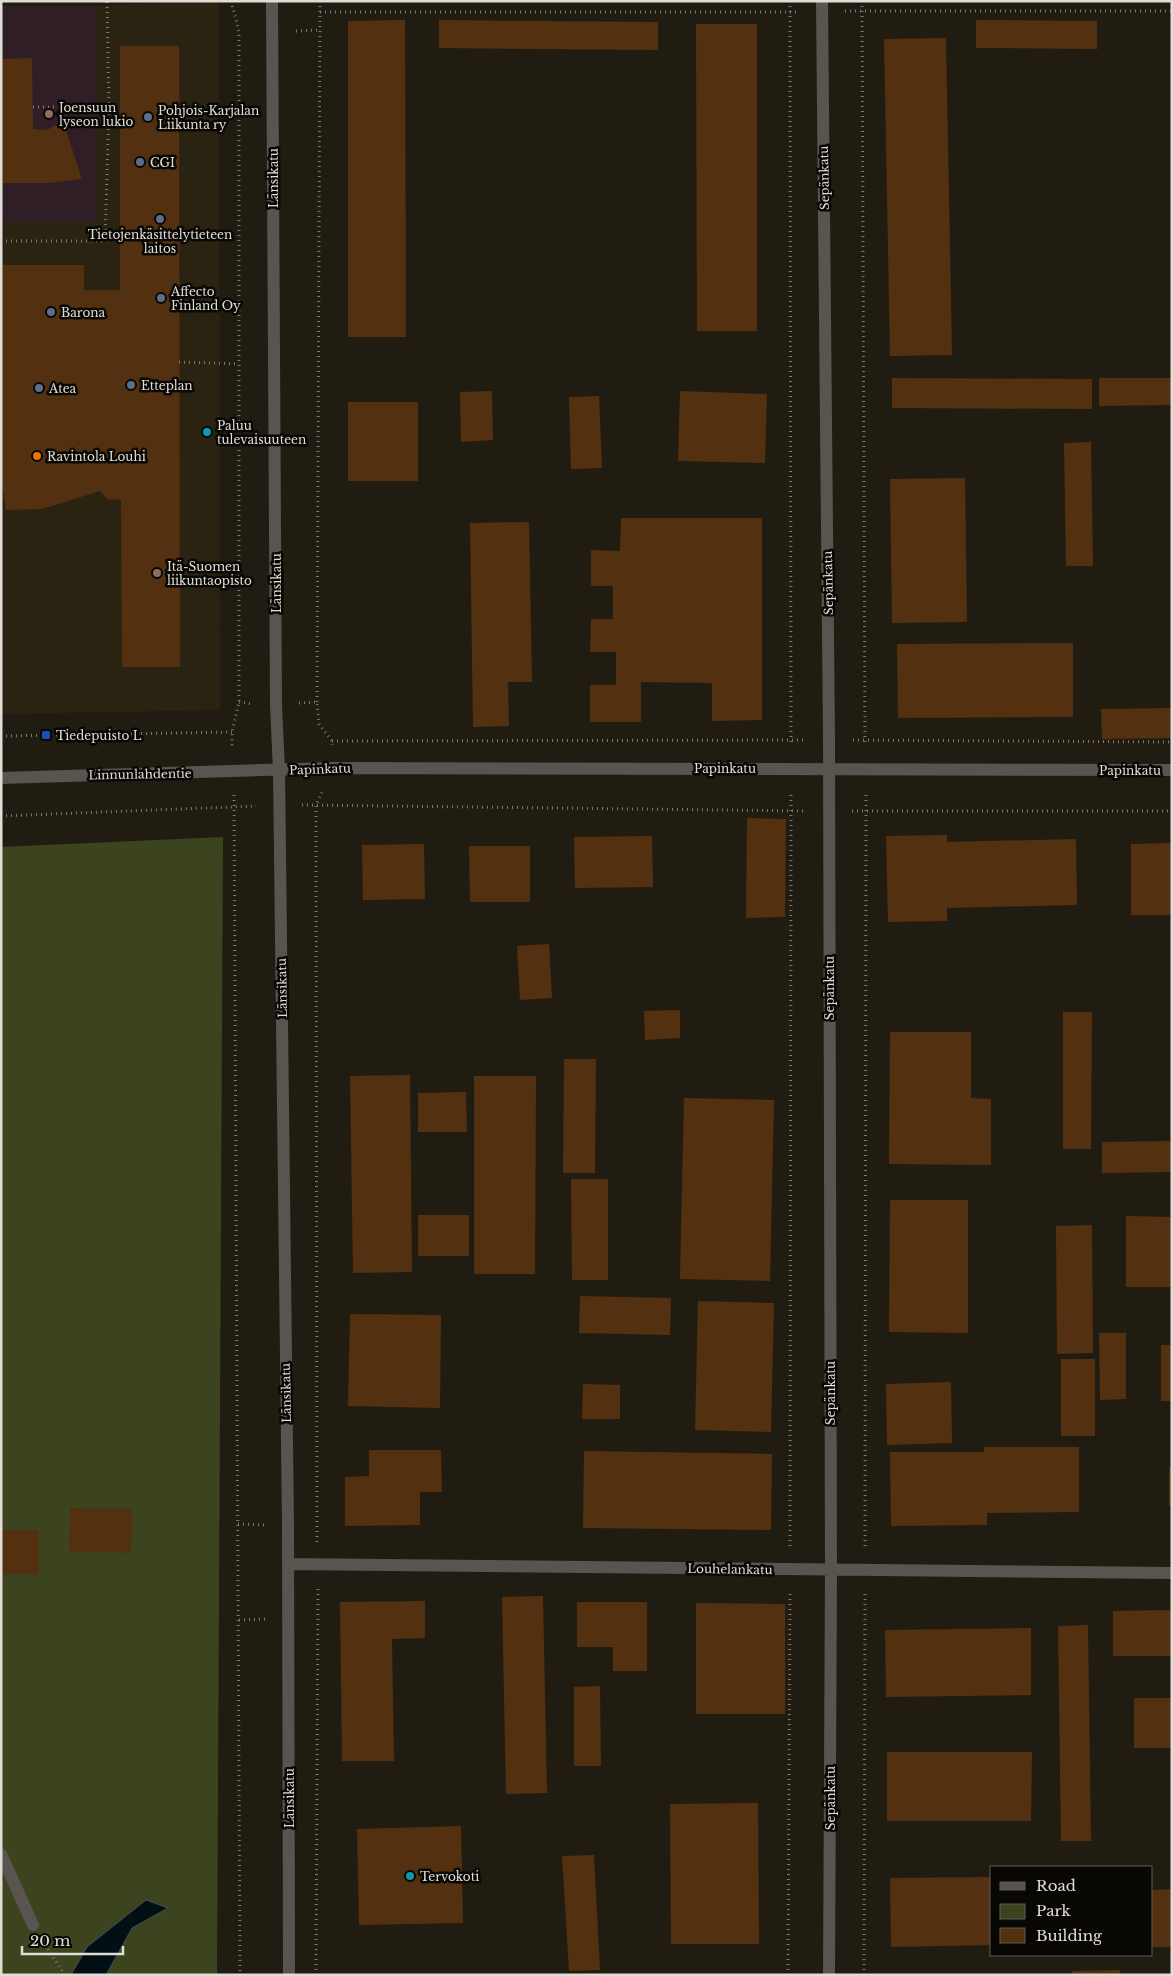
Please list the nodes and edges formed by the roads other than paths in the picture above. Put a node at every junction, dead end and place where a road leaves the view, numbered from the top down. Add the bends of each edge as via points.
1 (272, 1) edge
2 (822, 7) edge
3 (828, 768) junction
4 (279, 770) junction
5 (1172, 770) edge
6 (1, 778) edge
7 (288, 1564) junction
8 (831, 1570) junction
9 (1172, 1573) edge
10 (1, 1854) edge
11 (33, 1925) road end
12 (289, 1975) edge
13 (829, 1975) edge

1 - 4 street, Länsikatu
2 - 3 street, Sepänkatu
3 - 4 street, Papinkatu
3 - 5 street, Papinkatu
3 - 8 street, Sepänkatu
4 - 6 street, Linnunlahdentie
4 - 7 street, Länsikatu
7 - 8 street, Louhelankatu
7 - 12 street, Länsikatu
8 - 9 street, Louhelankatu
8 - 13 street, Sepänkatu
10 - 11 street

